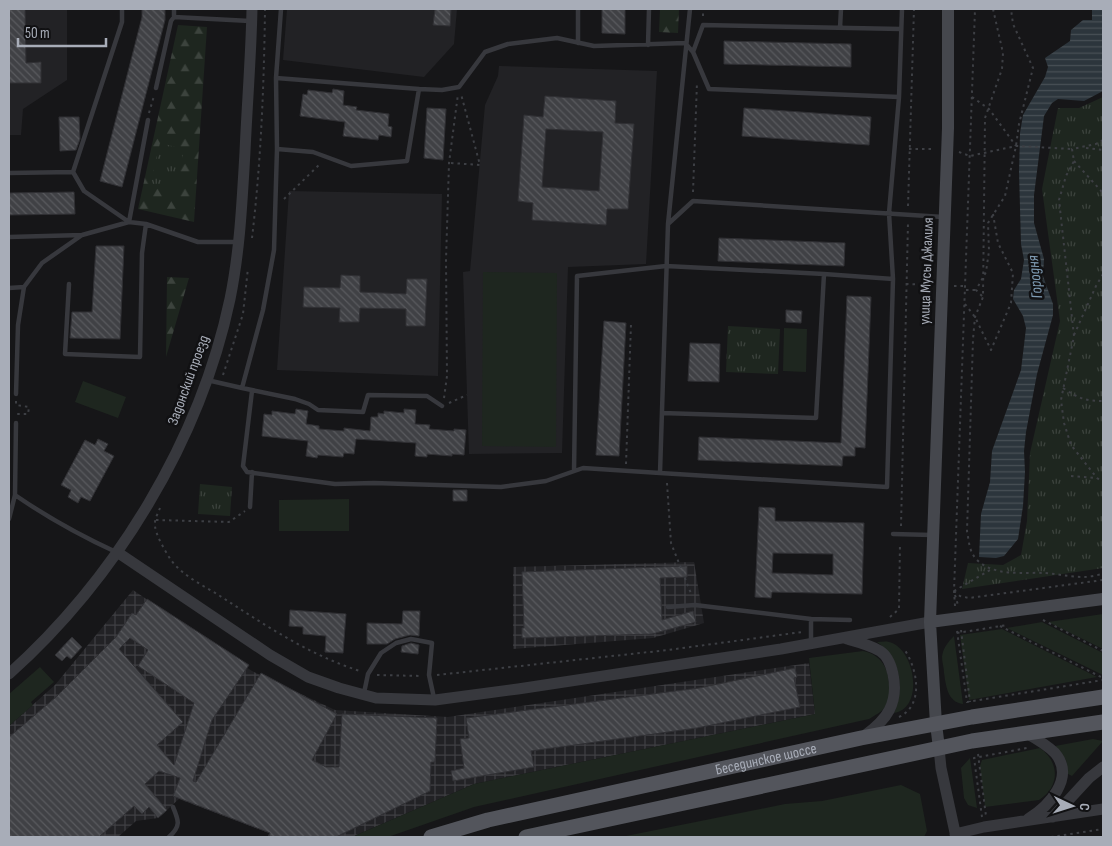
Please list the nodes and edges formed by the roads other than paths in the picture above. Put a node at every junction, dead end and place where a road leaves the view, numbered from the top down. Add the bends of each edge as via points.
1 (122, 9) edge
2 (174, 9) edge
3 (282, 9) edge
4 (578, 9) edge
5 (649, 9) edge
6 (690, 9) edge
7 (841, 9) edge
8 (902, 9) edge
9 (948, 9) edge
10 (252, 15) edge
11 (174, 16) junction
12 (840, 28) junction
13 (901, 29) junction
14 (578, 43) junction
15 (685, 43) junction
16 (648, 44) junction
17 (693, 52) junction
18 (276, 78) junction
19 (156, 88) road end
20 (419, 89) junction
21 (899, 97) junction
22 (148, 120) road end
23 (277, 150) junction
24 (73, 172) junction
25 (9, 173) edge
26 (889, 213) junction
27 (944, 217) junction
28 (129, 222) junction
29 (146, 224) junction
30 (668, 224) junction
31 (82, 235) junction
32 (9, 237) edge
33 (240, 242) junction
34 (666, 266) junction
35 (824, 274) junction
36 (892, 279) junction
37 (69, 284) dead end
38 (24, 286) junction
39 (9, 288) edge
40 (207, 380) junction
41 (242, 388) junction
42 (252, 390) junction
43 (16, 394) road end
44 (442, 406) road end
45 (662, 412) junction
46 (16, 423) road end
47 (574, 471) junction
48 (252, 472) junction
49 (660, 473) junction
50 (15, 495) junction
51 (250, 507) road end
52 (9, 519) edge
53 (893, 534) dead end
54 (933, 535) junction
55 (117, 552) junction
56 (1103, 599) edge
57 (668, 607) dead end
58 (811, 619) junction
59 (850, 620) dead end
60 (930, 622) junction
61 (843, 638) junction
62 (811, 644) junction
63 (10, 671) edge
64 (364, 695) junction
65 (1103, 697) edge
66 (435, 700) junction
67 (1103, 722) edge
68 (936, 724) junction
69 (1026, 733) junction
70 (861, 738) junction
71 (939, 748) junction
72 (1103, 767) edge
73 (173, 807) dead end
74 (1103, 809) edge
75 (1053, 817) junction
76 (1024, 821) junction
77 (953, 836) edge
78 (169, 837) edge
79 (432, 837) edge
80 (526, 837) edge

1 - 24 lane via 122,22
2 - 11 lane
3 - 18 lane
4 - 14 lane
5 - 16 lane
6 - 15 lane
7 - 12 lane
8 - 13 lane
9 - 27 main road, улица Мусы Джалиля
10 - 11 lane
10 - 33 street, Задонский проезд
11 - 19 lane
12 - 13 lane
12 - 17 lane via 703,25
13 - 21 lane
14 - 16 lane via 594,46
14 - 20 lane via 557,38 508,44 485,52 459,87
15 - 16 lane
15 - 17 lane
15 - 30 lane
17 - 21 lane via 709,89
18 - 20 lane
18 - 23 lane
20 - 23 lane via 407,161 351,166 313,152
21 - 26 lane
22 - 28 lane
23 - 41 lane via 274,250 263,310
24 - 25 lane
24 - 28 lane via 84,191
26 - 27 lane
26 - 30 lane via 693,201
26 - 36 lane
27 - 54 main road, улица Мусы Джалиля
28 - 29 lane
28 - 31 lane
29 - 33 lane via 198,242
29 - 37 lane via 142,253 140,357 65,354
30 - 34 lane
31 - 32 lane
31 - 38 lane via 42,263
33 - 40 street, Задонский проезд via 230,299
34 - 35 lane
34 - 45 lane
34 - 47 lane via 577,276
35 - 36 lane
35 - 45 lane via 816,418
36 - 49 lane via 887,487
38 - 39 lane
38 - 43 lane via 18,325
40 - 41 lane
40 - 55 street, Задонский проезд via 182,440 134,528
41 - 42 lane
42 - 44 lane via 295,399 318,410 363,412 368,395 427,396
42 - 48 lane via 243,466 247,472
45 - 49 lane
46 - 50 lane
47 - 48 lane via 546,481 501,487 335,484
47 - 49 lane via 583,468
48 - 51 lane
50 - 52 lane
50 - 55 lane via 55,521
53 - 54 lane
54 - 60 main road, улица Мусы Джалиля
55 - 63 street, Задонский проезд via 70,613
55 - 64 street via 270,656 308,677
56 - 60 main road
57 - 58 lane via 696,605
58 - 59 lane
58 - 62 lane
60 - 61 street
60 - 68 main road, улица Мусы Джалиля
61 - 62 street
61 - 70 street via 880,651 889,662 893,677 895,693 890,710
62 - 66 street
64 - 66 street
64 - 66 lane via 368,674 381,653 396,642 411,639 432,644 429,675
65 - 68 main road, Бесединское шоссе
67 - 69 main road, Бесединское шоссе
68 - 70 main road, Бесединское шоссе
68 - 71 main road, улица Мусы Джалиля
69 - 71 main road, Бесединское шоссе
69 - 76 street via 1054,753 1062,771 1053,797
70 - 79 main road, Бесединское шоссе via 488,820
71 - 77 street
71 - 80 main road, Бесединское шоссе
72 - 75 street
73 - 78 lane via 178,819 177,828
74 - 75 street
75 - 76 street
76 - 77 street

